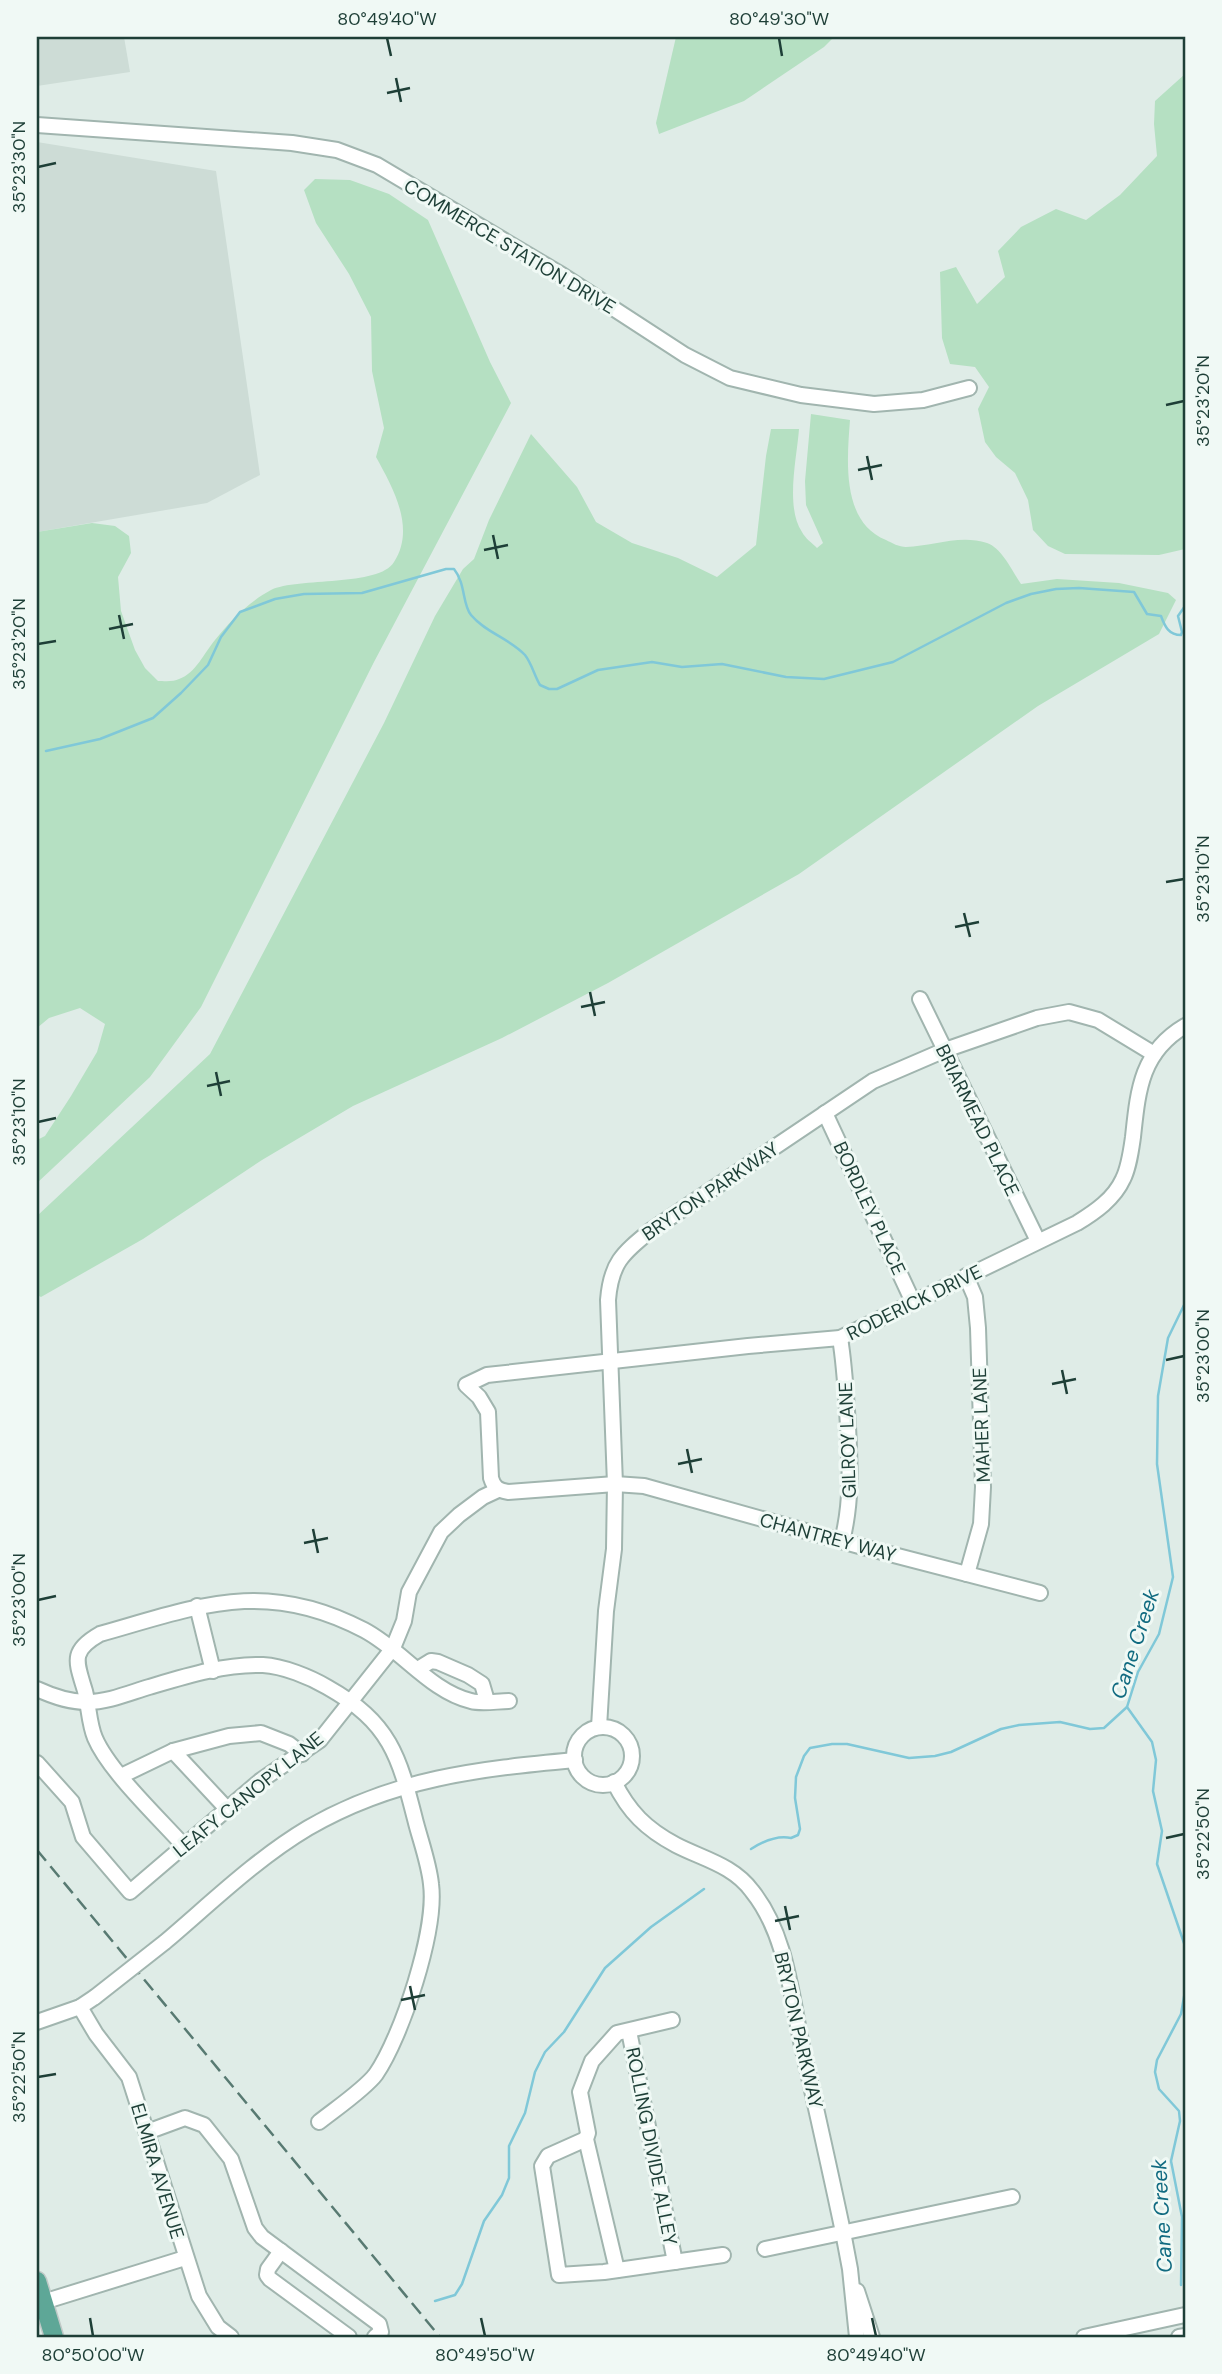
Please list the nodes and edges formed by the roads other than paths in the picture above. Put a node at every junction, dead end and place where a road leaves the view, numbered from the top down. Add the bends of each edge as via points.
1 (37, 125) edge
2 (969, 388) dead end
3 (920, 999) dead end
4 (1185, 1026) edge
5 (943, 1051) junction
6 (1154, 1054) junction
7 (825, 1114) junction
8 (1038, 1241) junction
9 (966, 1276) junction
10 (914, 1302) junction
11 (839, 1338) junction
12 (611, 1361) junction
13 (615, 1484) junction
14 (498, 1490) junction
15 (842, 1541) junction
16 (967, 1574) junction
17 (1040, 1593) dead end
18 (197, 1606) junction
19 (393, 1648) junction
20 (418, 1669) junction
21 (213, 1671) junction
22 (37, 1689) edge
23 (487, 1701) junction
24 (509, 1701) dead end
25 (88, 1702) junction
26 (351, 1703) junction
27 (599, 1727) junction
28 (173, 1751) junction
29 (302, 1754) junction
30 (575, 1760) junction
31 (37, 1763) edge
32 (121, 1776) junction
33 (614, 1782) junction
34 (406, 1785) junction
35 (228, 1810) junction
36 (184, 1846) junction
37 (80, 2007) junction
38 (672, 2020) dead end
39 (37, 2022) edge
40 (628, 2031) junction
41 (319, 2122) dead end
42 (147, 2132) junction
43 (586, 2139) junction
44 (1012, 2197) dead end
45 (843, 2232) junction
46 (765, 2249) dead end
47 (281, 2251) junction
48 (723, 2255) dead end
49 (185, 2258) junction
50 (676, 2262) junction
51 (850, 2269) junction
52 (617, 2270) junction
53 (37, 2281) edge
54 (43, 2302) junction
55 (1185, 2315) edge
56 (1185, 2336) edge
57 (54, 2337) edge
58 (230, 2337) edge
59 (349, 2337) edge
60 (375, 2337) edge
61 (857, 2337) edge
62 (872, 2337) edge
63 (1084, 2337) edge
64 (1179, 2337) edge

1 - 2 street, COMMERCE STATION DRIVE via 337,150 377,165 562,275 685,355 730,378 801,395 874,404 923,400
3 - 5 street, BRIARMEAD PLACE
4 - 6 street, RODERICK DRIVE
5 - 6 street, BRYTON PARKWAY via 1037,1018 1069,1012 1098,1020
5 - 7 street, BRYTON PARKWAY via 880,1077
5 - 8 street, BRIARMEAD PLACE
6 - 8 street, RODERICK DRIVE via 1142,1075 1124,1178 1096,1212
7 - 10 street, BORDLEY PLACE
7 - 12 street, BRYTON PARKWAY via 629,1248 609,1279
8 - 9 street, RODERICK DRIVE
9 - 10 street, RODERICK DRIVE
9 - 16 street, MAHER LANE via 975,1297 978,1328 983,1487 981,1524
10 - 11 street, RODERICK DRIVE
11 - 12 street, RODERICK DRIVE
11 - 15 street, GILROY LANE via 845,1366 851,1491
12 - 13 street, BRYTON PARKWAY
12 - 14 street, RODERICK DRIVE via 487,1376 466,1385 488,1412 491,1478
13 - 14 street, CHANTREY WAY
13 - 15 street, CHANTREY WAY via 644,1486
13 - 27 street, BRYTON PARKWAY
14 - 19 street, LEAFY CANOPY LANE via 441,1532 409,1592
15 - 16 street, CHANTREY WAY
16 - 17 street, CHANTREY WAY
18 - 19 street via 278,1601 324,1613
18 - 21 street
18 - 25 street via 100,1634 84,1643 77,1654
19 - 20 street
19 - 26 street, LEAFY CANOPY LANE
20 - 23 street via 444,1689 472,1702
20 - 23 street via 430,1661 468,1675 482,1684
21 - 25 street
21 - 26 street via 265,1665 326,1686
22 - 25 street
23 - 24 street
25 - 32 street via 95,1737
26 - 29 street, LEAFY CANOPY LANE
26 - 34 street via 370,1716 392,1744
27 - 30 street via 579,1740
27 - 33 street via 617,1730 630,1744 628,1770
28 - 29 street via 261,1733
28 - 32 street
28 - 35 street
29 - 35 street, LEAFY CANOPY LANE via 260,1781
30 - 33 street via 587,1780
30 - 34 street via 502,1767
31 - 36 street, LEAFY CANOPY LANE via 72,1802 83,1836 130,1892
32 - 36 street
33 - 45 street, BRYTON PARKWAY via 636,1818 677,1846 734,1873 770,1917 779,1940
34 - 37 street, bridge via 356,1803 307,1829
34 - 41 street via 432,1885 429,1931 398,2035 374,2077
35 - 36 street, LEAFY CANOPY LANE
37 - 39 street
37 - 42 street, ELMIRA AVENUE via 129,2077
38 - 40 street
40 - 43 street via 617,2033 592,2061 580,2092
40 - 50 street, ROLLING DIVIDE ALLEY
42 - 47 street via 185,2118 204,2125 232,2159 255,2228
42 - 49 street, ELMIRA AVENUE
43 - 52 street
43 - 52 street via 548,2156 542,2166 559,2275
44 - 45 street
45 - 46 street
45 - 51 street, BRYTON PARKWAY
47 - 59 street via 268,2269 270,2280
47 - 60 street via 379,2324
48 - 50 street
49 - 54 street
49 - 58 street, ELMIRA AVENUE via 199,2296 218,2327
50 - 52 street
51 - 61 street, BRYTON PARKWAY
51 - 62 street, BRYTON PARKWAY
53 - 54 main road
54 - 57 main road
55 - 63 street
56 - 64 street

